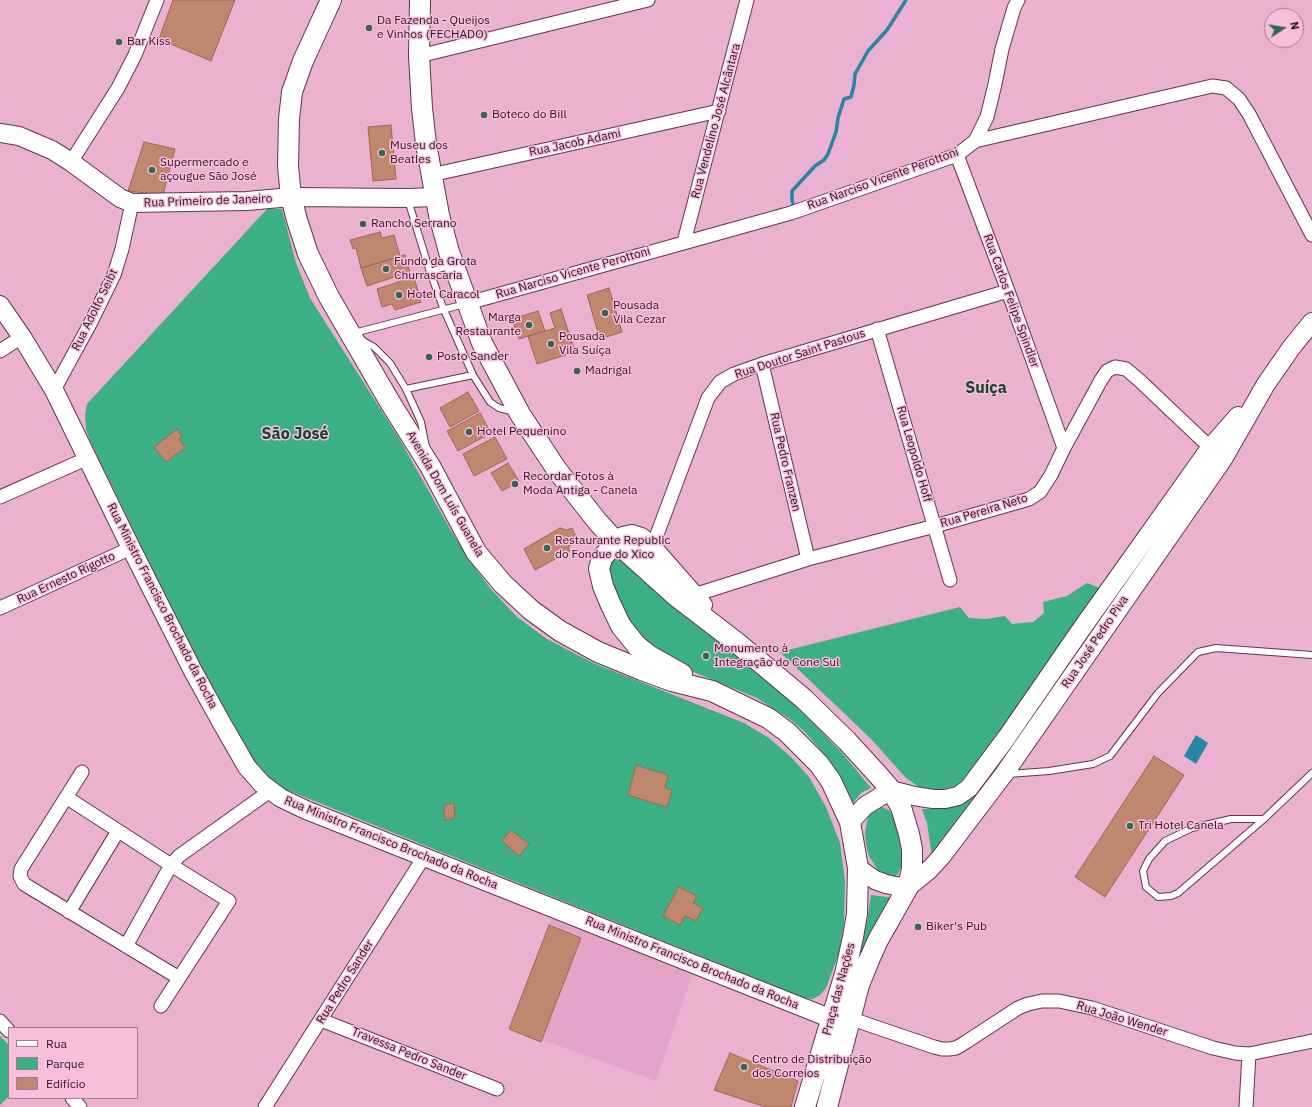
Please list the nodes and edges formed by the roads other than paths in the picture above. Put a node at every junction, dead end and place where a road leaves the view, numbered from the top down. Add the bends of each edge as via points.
1 (331, 0) edge
2 (420, 0) edge
3 (648, 0) edge
4 (748, 0) edge
5 (1018, 0) edge
6 (155, 1) edge
7 (419, 56) junction
8 (719, 111) junction
9 (0, 133) edge
10 (975, 141) junction
11 (957, 155) junction
12 (71, 162) junction
13 (431, 175) junction
14 (291, 197) junction
15 (435, 197) junction
16 (408, 198) junction
17 (132, 203) junction
18 (1312, 235) edge
19 (684, 242) junction
20 (453, 264) junction
21 (430, 272) junction
22 (1008, 291) junction
23 (468, 303) junction
24 (0, 305) edge
25 (444, 310) junction
26 (1312, 322) edge
27 (877, 329) junction
28 (350, 334) junction
29 (22, 337) junction
30 (0, 351) edge
31 (762, 364) junction
32 (473, 375) junction
33 (406, 389) junction
34 (54, 390) junction
35 (520, 414) junction
36 (1064, 448) junction
37 (1216, 453) junction
38 (88, 458) junction
39 (430, 466) junction
40 (0, 497) edge
41 (935, 526) junction
42 (616, 542) junction
43 (131, 548) junction
44 (652, 548) junction
45 (808, 559) junction
46 (950, 580) dead end
47 (694, 595) junction
48 (0, 608) edge
49 (734, 641) junction
50 (1312, 655) edge
51 (712, 691) junction
52 (82, 772) dead end
53 (1312, 773) edge
54 (1004, 774) junction
55 (891, 790) junction
56 (270, 791) junction
57 (66, 797) junction
58 (1264, 819) junction
59 (850, 822) junction
60 (118, 831) junction
61 (424, 857) junction
62 (171, 865) junction
63 (858, 868) junction
64 (908, 887) junction
65 (69, 912) junction
66 (126, 946) junction
67 (179, 978) junction
68 (161, 1006) dead end
69 (840, 1019) junction
70 (321, 1020) junction
71 (0, 1021) edge
72 (8, 1030) edge
73 (1312, 1041) edge
74 (1249, 1054) junction
75 (497, 1089) dead end
76 (73, 1099) edge
77 (80, 1107) edge
78 (265, 1107) edge
79 (805, 1107) edge
80 (827, 1107) edge
81 (1246, 1107) edge

1 - 14 main road, Avenida Dom Luís Guanela via 292,92 288,166
2 - 7 main road
3 - 7 street
4 - 8 street, Rua Vendelino José Alcântara
5 - 10 street via 1002,49 987,117
6 - 12 street via 136,55
7 - 13 main road via 422,108
8 - 13 street, Rua Jacob Adami
8 - 19 street, Rua Vendelino José Alcântara
9 - 12 street, Rua Primeiro de Janeiro via 19,136 52,150
10 - 11 street, Rua Narciso Vicente Perottoni
10 - 18 street, Rua Narciso Vicente Perottoni via 1190,90 1212,86 1226,88 1239,99 1249,114
11 - 19 street, Rua Narciso Vicente Perottoni via 791,213
11 - 22 street, Rua Carlos Felipe Spindler
12 - 17 street, Rua Primeiro de Janeiro via 120,198
13 - 15 main road
14 - 16 street, Rua Primeiro de Janeiro
14 - 17 street, Rua Primeiro de Janeiro via 247,201
14 - 28 main road, Avenida Dom Luís Guanela via 308,254
15 - 16 street, Rua Primeiro de Janeiro
15 - 20 main road
16 - 21 lane
17 - 34 street, Rua Adolfo Seibt via 114,275
19 - 23 street, Rua Narciso Vicente Perottoni
20 - 21 lane
20 - 23 main road
21 - 25 lane
22 - 27 street, Rua Doutor Saint Pastous
22 - 36 street, Rua Carlos Felipe Spindler
23 - 25 lane
23 - 35 main road via 482,343
24 - 29 street, Rua Ministro Francisco Brochado da Rocha
25 - 28 lane
25 - 32 lane
26 - 37 street, Rua José Pedro Piva
27 - 31 street, Rua Doutor Saint Pastous
27 - 41 street, Rua Leopoldo Hoff
28 - 33 lane via 374,347 390,362
28 - 39 main road, Avenida Dom Luís Guanela
29 - 30 street
29 - 34 street, Rua Ministro Francisco Brochado da Rocha
31 - 44 street, Rua Doutor Saint Pastous via 720,382 708,398
31 - 45 street, Rua Pedro Franzen
32 - 33 lane
32 - 35 lane via 490,402 499,408
33 - 39 lane via 422,422
34 - 38 street, Rua Ministro Francisco Brochado da Rocha
35 - 42 main road via 557,470
36 - 37 street, Rua Pereira Neto via 1101,380 1107,371 1116,366 1126,369
36 - 41 street, Rua Pereira Neto via 1040,492 1029,499
37 - 54 street, Rua José Pedro Piva
37 - 55 street, Rua José Pedro Piva via 1080,631 969,788 958,796 939,799
38 - 40 street
38 - 43 street, Rua Ministro Francisco Brochado da Rocha
39 - 51 main road, Avenida Dom Luís Guanela via 476,552 503,584 531,610 560,631 598,652 672,681
41 - 45 street, Rua Pereira Neto
41 - 46 street, Rua Leopoldo Hoff
42 - 44 main road via 623,536 632,536 641,538
42 - 49 main road via 676,596
42 - 51 main road via 602,558 599,569 605,592 621,626 637,646 650,656
43 - 48 street, Rua Ernesto Rigotto
43 - 56 street, Rua Ministro Francisco Brochado da Rocha via 193,671 240,756 253,775
44 - 47 main road
45 - 47 street, Rua Pereira Neto
47 - 49 main road
49 - 55 main road via 804,699 847,741
50 - 54 lane via 1216,648 1198,652 1158,693 1110,756 1093,764 1049,771
51 - 59 main road, Avenida Dom Luís Guanela via 768,718 787,732 831,780
52 - 57 street
53 - 58 lane
54 - 64 street, Rua José Pedro Piva via 941,857
55 - 59 street via 864,806
55 - 64 main road via 901,807 909,834 912,869
56 - 61 street, Rua Ministro Francisco Brochado da Rocha via 306,810
56 - 62 street via 179,856
57 - 60 street
57 - 65 street via 21,869 20,876 24,884
58 - 58 lane via 1231,819 1192,828 1165,841 1149,859 1143,871 1146,887 1158,898 1178,893
59 - 63 main road, Avenida Dom Luís Guanela
60 - 62 street
60 - 65 street
61 - 69 street, Rua Ministro Francisco Brochado da Rocha
61 - 70 street, Rua Pedro Sander
62 - 66 street
62 - 67 street via 229,901
63 - 64 street via 875,880
63 - 69 main road, Praça das Nações via 857,914 845,974
64 - 69 main road via 878,940 859,985
65 - 66 street
66 - 67 street
67 - 68 street
69 - 74 street, Rua João Wender via 934,1047 949,1049 956,1048 1018,1008 1042,1001 1059,1001 1092,1008 1225,1052
69 - 79 main road, Praça das Nações
69 - 80 main road
70 - 75 street, Travessa Pedro Sander
70 - 78 street, Rua Pedro Sander
71 - 72 street
73 - 74 street, Rua João Wender
74 - 81 street
76 - 77 street

